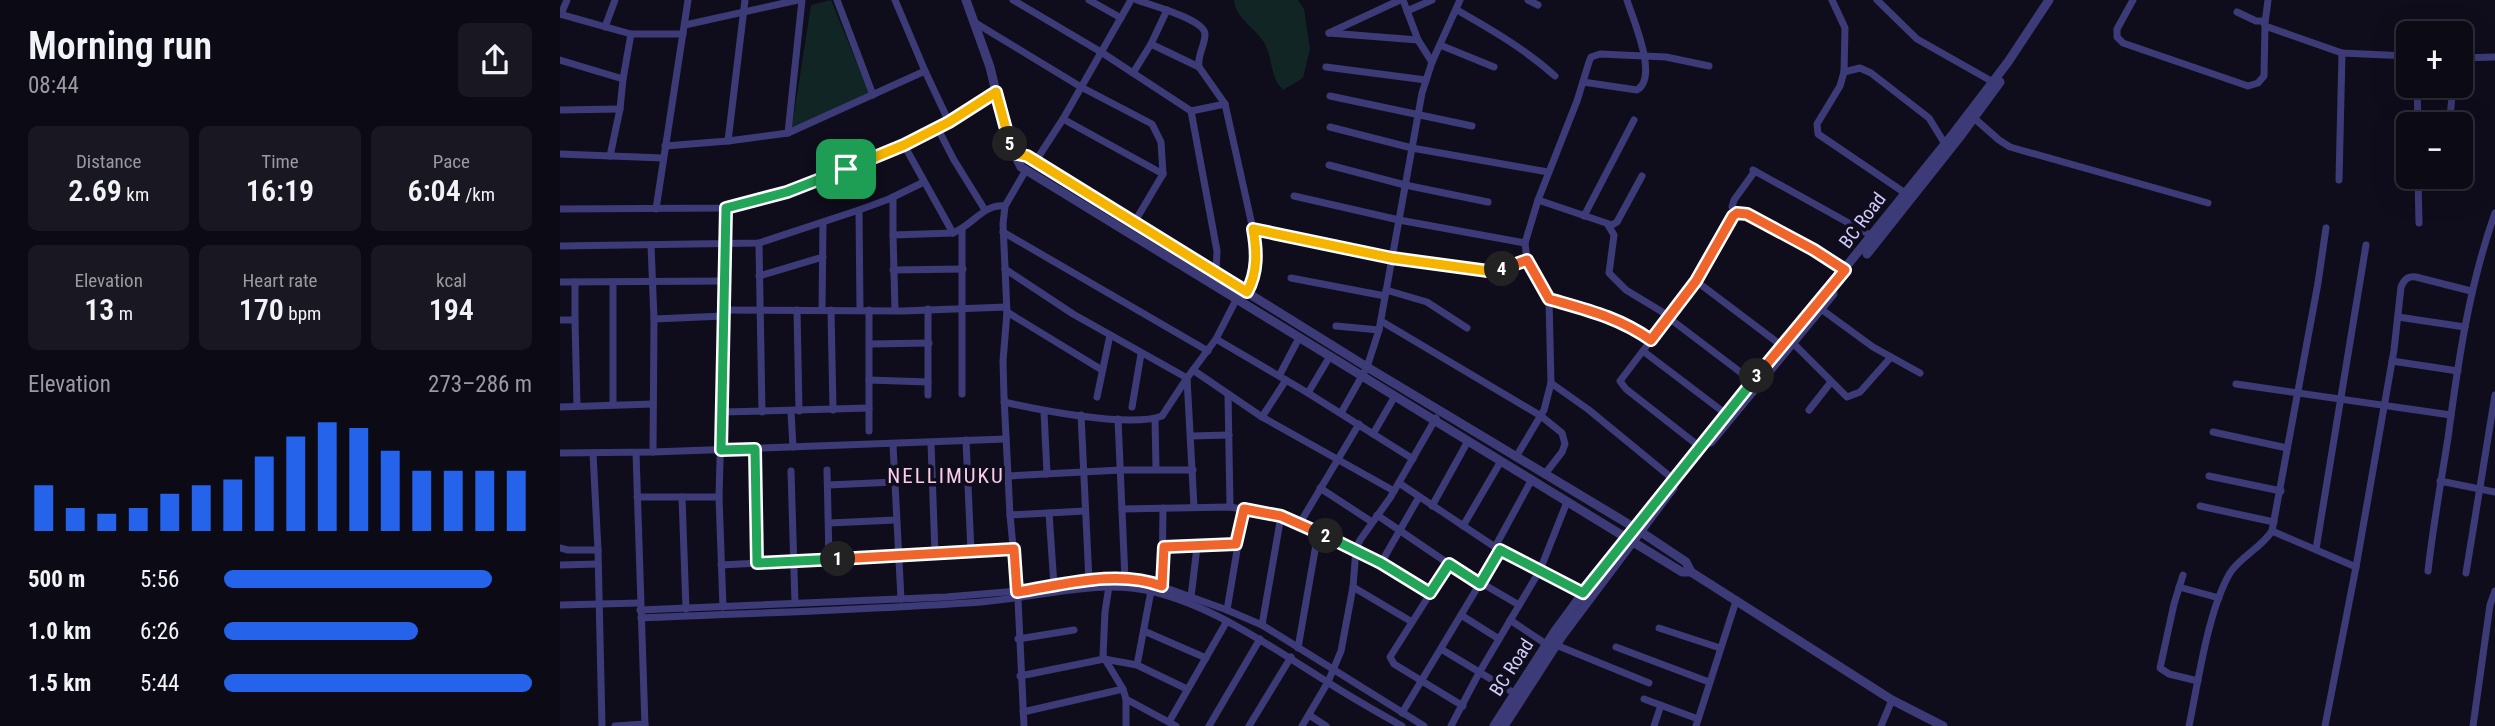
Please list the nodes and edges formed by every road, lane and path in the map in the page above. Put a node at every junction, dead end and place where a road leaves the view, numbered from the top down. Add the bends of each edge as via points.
1 (567, 0) edge
2 (615, 0) edge
3 (688, 0) edge
4 (746, 0) edge
5 (800, 0) edge
6 (837, 0) edge
7 (895, 0) edge
8 (966, 0) edge
9 (1013, 0) edge
10 (1089, 0) edge
11 (1130, 0) edge
12 (1137, 0) edge
13 (1401, 0) edge
14 (1432, 0) edge
15 (1460, 0) edge
16 (1528, 0) edge
17 (1627, 0) edge
18 (1832, 0) edge
19 (1877, 0) edge
20 (2049, 0) edge
21 (2056, 0) edge
22 (2133, 0) edge
23 (2268, 0) edge
24 (1024, 3) edge
25 (1538, 5) dead end
26 (1167, 10) junction
27 (1457, 10) junction
28 (1407, 11) junction
29 (2237, 12) dead end
30 (743, 13) junction
31 (560, 14) edge
32 (1121, 18) junction
33 (974, 22) junction
34 (2265, 26) junction
35 (606, 27) junction
36 (684, 30) junction
37 (631, 34) junction
38 (1418, 40) junction
39 (1151, 44) junction
40 (1440, 46) junction
41 (1101, 52) junction
42 (2342, 53) junction
43 (1644, 55) junction
44 (2396, 55) edge
45 (2495, 57) edge
46 (2473, 58) edge
47 (560, 60) edge
48 (1432, 62) junction
49 (1709, 66) dead end
50 (1199, 67) junction
51 (1326, 67) dead end
52 (1494, 67) dead end
53 (925, 71) junction
54 (1844, 72) junction
55 (1133, 73) junction
56 (1555, 76) dead end
57 (623, 79) junction
58 (1426, 80) junction
59 (1583, 82) junction
60 (1995, 84) junction
61 (1081, 87) junction
62 (996, 92) junction
63 (873, 95) junction
64 (1330, 96) dead end
65 (1225, 104) junction
66 (620, 109) junction
67 (560, 110) edge
68 (1191, 111) junction
69 (1417, 113) junction
70 (1974, 118) junction
71 (1063, 119) junction
72 (1634, 120) dead end
73 (949, 122) junction
74 (1472, 126) dead end
75 (937, 127) junction
76 (1330, 127) dead end
77 (788, 133) junction
78 (728, 141) junction
79 (1945, 144) junction
80 (904, 145) junction
81 (665, 146) junction
82 (1412, 148) junction
83 (1013, 153) junction
84 (560, 154) edge
85 (610, 156) junction
86 (663, 158) junction
87 (1035, 162) junction
88 (1329, 165) dead end
89 (1026, 170) junction
90 (1548, 172) junction
91 (1163, 174) junction
92 (1642, 176) dead end
93 (2339, 180) dead end
94 (924, 182) junction
95 (1405, 185) junction
96 (2418, 189) edge
97 (1908, 195) junction
98 (1293, 196) dead end
99 (893, 197) junction
100 (1538, 200) junction
101 (1488, 202) dead end
102 (2208, 203) dead end
103 (1005, 205) junction
104 (726, 208) junction
105 (560, 209) edge
106 (656, 209) junction
107 (859, 210) junction
108 (985, 210) junction
109 (1737, 213) junction
110 (2495, 213) edge
111 (1584, 216) junction
112 (1399, 220) junction
113 (823, 223) junction
114 (1135, 223) junction
115 (2418, 223) dead end
116 (1608, 225) junction
117 (2326, 228) dead end
118 (962, 229) junction
119 (1253, 229) junction
120 (1003, 232) junction
121 (953, 233) junction
122 (893, 235) junction
123 (1872, 236) junction
124 (759, 243) junction
125 (1525, 243) junction
126 (725, 244) junction
127 (651, 245) junction
128 (2366, 245) dead end
129 (560, 246) edge
130 (823, 257) junction
131 (1392, 258) junction
132 (1527, 260) junction
133 (963, 269) junction
134 (1005, 269) junction
135 (893, 270) junction
136 (1216, 272) junction
137 (1844, 275) junction
138 (759, 276) junction
139 (1292, 278) dead end
140 (725, 281) junction
141 (1696, 281) junction
142 (560, 282) edge
143 (575, 282) junction
144 (612, 282) junction
145 (653, 282) junction
146 (2471, 291) junction
147 (1247, 292) junction
148 (1386, 293) junction
149 (1236, 299) junction
150 (1549, 299) junction
151 (964, 308) junction
152 (822, 309) junction
153 (928, 309) junction
154 (1821, 309) junction
155 (760, 310) junction
156 (797, 310) junction
157 (831, 310) junction
158 (860, 310) junction
159 (869, 310) junction
160 (895, 310) junction
161 (1006, 310) junction
162 (724, 313) junction
163 (2398, 317) junction
164 (1669, 318) junction
165 (654, 319) junction
166 (560, 320) edge
167 (575, 320) junction
168 (1381, 321) junction
169 (1336, 326) dead end
170 (2465, 327) junction
171 (1467, 328) dead end
172 (1379, 330) junction
173 (1110, 335) junction
174 (1299, 338) junction
175 (1216, 340) junction
176 (1651, 340) junction
177 (929, 343) junction
178 (1793, 343) junction
179 (870, 345) junction
180 (1782, 346) junction
181 (1208, 351) junction
182 (1643, 351) junction
183 (1141, 354) junction
184 (1330, 355) junction
185 (1891, 357) junction
186 (2392, 361) junction
187 (1102, 370) junction
188 (1193, 370) junction
189 (1365, 371) junction
190 (2458, 371) junction
191 (1920, 373) dead end
192 (1187, 378) junction
193 (1282, 378) junction
194 (869, 380) junction
195 (1752, 381) junction
196 (928, 382) junction
197 (1831, 382) junction
198 (1551, 383) junction
199 (2236, 384) dead end
200 (2297, 392) junction
201 (1308, 393) junction
202 (962, 394) dead end
203 (1228, 394) junction
204 (928, 395) dead end
205 (2495, 395) edge
206 (1395, 396) junction
207 (1097, 397) dead end
208 (2341, 398) junction
209 (1004, 399) junction
210 (653, 404) junction
211 (612, 405) junction
212 (2383, 405) junction
213 (577, 406) junction
214 (560, 407) edge
215 (1132, 407) dead end
216 (869, 408) junction
217 (833, 410) junction
218 (1809, 410) dead end
219 (723, 412) junction
220 (762, 412) junction
221 (795, 412) junction
222 (1044, 412) junction
223 (1442, 412) junction
224 (1341, 413) junction
225 (1726, 414) junction
226 (1081, 415) junction
227 (2451, 415) junction
228 (1541, 416) junction
229 (1262, 417) junction
230 (1118, 419) junction
231 (1155, 419) junction
232 (1434, 420) junction
233 (1359, 424) junction
234 (869, 431) dead end
235 (2213, 432) dead end
236 (1373, 434) junction
237 (1229, 435) junction
238 (1191, 436) junction
239 (1006, 439) junction
240 (966, 440) junction
241 (1468, 441) junction
242 (931, 443) junction
243 (893, 444) junction
244 (793, 447) junction
245 (1699, 447) junction
246 (2287, 448) junction
247 (755, 449) junction
248 (653, 452) junction
249 (721, 452) junction
250 (560, 453) edge
251 (593, 453) junction
252 (636, 453) junction
253 (1516, 457) junction
254 (1338, 458) junction
255 (1413, 459) junction
256 (1501, 461) junction
257 (1156, 469) junction
258 (827, 470) dead end
259 (1121, 470) junction
260 (1193, 470) junction
261 (791, 471) dead end
262 (1083, 471) junction
263 (1047, 474) junction
264 (1545, 474) junction
265 (1008, 476) junction
266 (2208, 476) dead end
267 (1532, 479) junction
268 (1672, 479) junction
269 (2440, 481) junction
270 (895, 482) junction
271 (1399, 482) junction
272 (828, 485) junction
273 (1321, 488) junction
274 (2480, 489) junction
275 (1394, 491) junction
276 (2281, 491) junction
277 (2495, 492) edge
278 (638, 497) junction
279 (682, 497) junction
280 (719, 497) junction
281 (1419, 497) junction
282 (1567, 502) junction
283 (1432, 506) junction
284 (2200, 506) dead end
285 (1194, 507) junction
286 (1230, 507) junction
287 (1163, 508) junction
288 (1122, 509) junction
289 (1244, 509) junction
290 (1085, 511) junction
291 (1049, 513) junction
292 (1010, 515) junction
293 (1281, 516) junction
294 (1375, 519) junction
295 (896, 520) junction
296 (2274, 522) junction
297 (829, 523) junction
298 (1300, 523) junction
299 (1463, 526) junction
300 (1638, 530) junction
301 (1401, 531) junction
302 (2272, 531) junction
303 (1318, 533) junction
304 (1631, 540) junction
305 (1236, 544) junction
306 (1164, 547) junction
307 (1197, 547) junction
308 (560, 548) edge
309 (1014, 549) junction
310 (1498, 549) junction
311 (2316, 549) junction
312 (598, 550) junction
313 (1356, 550) junction
314 (971, 552) junction
315 (935, 554) junction
316 (898, 556) junction
317 (829, 559) junction
318 (794, 562) junction
319 (757, 563) junction
320 (1381, 563) junction
321 (598, 564) junction
322 (1449, 564) junction
323 (560, 565) edge
324 (722, 565) junction
325 (2356, 567) junction
326 (1540, 570) junction
327 (2428, 571) dead end
328 (1691, 572) junction
329 (2466, 573) dead end
330 (2183, 575) dead end
331 (1125, 579) junction
332 (1089, 581) junction
333 (1480, 584) junction
334 (1054, 586) junction
335 (1109, 586) junction
336 (1162, 586) junction
337 (1353, 587) junction
338 (2179, 587) junction
339 (1151, 591) junction
340 (2495, 591) edge
341 (1430, 593) junction
342 (1583, 593) junction
343 (1018, 595) junction
344 (1191, 597) junction
345 (2219, 598) junction
346 (901, 599) junction
347 (1736, 601) junction
348 (600, 603) junction
349 (795, 603) junction
350 (560, 605) edge
351 (1520, 606) junction
352 (723, 607) junction
353 (686, 609) junction
354 (640, 610) junction
355 (1227, 610) junction
356 (1461, 615) junction
357 (1510, 620) junction
358 (1227, 621) junction
359 (1412, 622) junction
360 (1262, 625) junction
361 (1659, 628) dead end
362 (1074, 630) dead end
363 (1144, 631) junction
364 (1018, 639) junction
365 (1259, 639) junction
366 (1499, 639) junction
367 (1551, 645) junction
368 (1616, 647) dead end
369 (1298, 648) junction
370 (1720, 648) junction
371 (1441, 649) junction
372 (1291, 657) junction
373 (1206, 658) junction
374 (1104, 659) junction
375 (1137, 665) junction
376 (1334, 670) junction
377 (1479, 673) junction
378 (1020, 676) junction
379 (1422, 681) junction
380 (2198, 681) junction
381 (1328, 682) junction
382 (1709, 682) junction
383 (1649, 683) dead end
384 (1123, 689) junction
385 (1187, 689) junction
386 (1514, 693) junction
387 (1126, 699) junction
388 (1644, 699) dead end
389 (1892, 700) junction
390 (1661, 705) junction
391 (1463, 706) junction
392 (1023, 712) junction
393 (1309, 715) junction
394 (1406, 715) junction
395 (1697, 723) edge
396 (1172, 724) edge
397 (645, 725) edge
398 (602, 726) edge
399 (615, 726) edge
400 (1024, 726) edge
401 (1126, 726) edge
402 (1209, 726) edge
403 (1249, 726) edge
404 (1302, 726) edge
405 (1326, 726) edge
406 (1401, 726) edge
407 (1424, 726) edge
408 (1451, 726) edge
409 (1494, 726) edge
410 (1504, 726) edge
411 (1654, 726) edge
412 (1881, 726) edge
413 (1943, 726) edge
414 (2189, 726) edge
415 (2325, 726) edge
416 (2473, 726) edge

1 - 31 street
2 - 35 street
3 - 36 street
4 - 30 street
5 - 30 street
5 - 77 street
6 - 63 street
7 - 53 street
8 - 33 street
9 - 24 street
10 - 32 street
11 - 32 street
12 - 26 street
13 - 28 street
13 - 38 street via 1329,33
14 - 28 street
15 - 27 street
16 - 25 street
17 - 43 street
18 - 54 street via 1845,28
19 - 60 street via 1917,39
20 - 60 street, BC Road
21 - 60 street, BC Road
22 - 34 street via 2117,29 2123,43 2248,86 2264,76
23 - 34 street
24 - 41 street
26 - 39 street
26 - 50 street via 1202,27
27 - 40 street
27 - 56 street via 1502,35
28 - 38 street
29 - 34 street via 2263,21
30 - 36 street
30 - 78 street
31 - 35 street
32 - 41 street
33 - 61 street
33 - 62 street
34 - 42 street
35 - 37 street
36 - 37 street
36 - 81 street
37 - 57 street
38 - 48 street
39 - 50 street
39 - 55 street
40 - 48 street
40 - 52 street
41 - 55 street
41 - 61 street
42 - 44 street
42 - 93 street
43 - 49 street
43 - 59 street via 1595,55 1588,62
43 - 59 street via 1647,73 1641,89
45 - 46 street
47 - 57 street
48 - 58 street
50 - 65 street
51 - 58 street
53 - 63 street
53 - 73 street
54 - 79 street via 1860,68 1871,73 1929,118
54 - 97 street via 1817,124 1818,134
55 - 68 street
57 - 66 street
58 - 69 street
59 - 90 street
60 - 70 street, BC Road
60 - 79 street, BC Road
61 - 71 street
61 - 91 street via 1152,124 1161,142
62 - 73 street
62 - 83 street
63 - 77 street
64 - 69 street
65 - 68 street
65 - 119 street
66 - 67 street
66 - 85 street
68 - 136 street via 1217,251
69 - 74 street
69 - 82 street
70 - 97 street, BC Road
70 - 102 street via 2010,147
71 - 87 street
71 - 91 street
72 - 111 street
73 - 75 street
75 - 80 street
75 - 108 street
76 - 82 street
77 - 78 street
78 - 81 street
79 - 97 street, BC Road
80 - 94 street
80 - 104 street via 787,192
81 - 86 street
82 - 90 street
82 - 95 street
83 - 87 street
83 - 89 street
84 - 85 street
85 - 86 street
86 - 106 street
87 - 114 street
88 - 95 street
89 - 103 street
89 - 149 street
90 - 100 street
91 - 114 street
92 - 116 street via 1617,222
94 - 99 street
94 - 121 street
95 - 101 street
95 - 112 street
96 - 115 street
97 - 123 street, BC Road
97 - 137 street, BC Road
98 - 112 street
99 - 107 street
99 - 122 street
100 - 111 street
100 - 125 street
103 - 108 street
103 - 120 street
104 - 106 street
104 - 126 street
105 - 106 street
107 - 113 street
107 - 158 street
108 - 118 street
109 - 123 street via 1732,207 1734,200 1754,170
109 - 137 street via 1814,250
109 - 141 street
110 - 146 street
111 - 116 street
112 - 125 street
112 - 131 street
113 - 124 street
113 - 130 street
114 - 136 street
116 - 164 street via 1614,235 1609,273
117 - 200 street
118 - 121 street
118 - 133 street
119 - 131 street
119 - 147 street via 1256,261
120 - 134 street
120 - 181 street
121 - 122 street
122 - 135 street
123 - 137 street, BC Road
124 - 126 street
124 - 138 street
125 - 132 street
126 - 127 street
126 - 140 street
127 - 129 street
127 - 145 street
128 - 208 street
130 - 138 street
130 - 152 street
131 - 132 street via 1488,271
131 - 148 street
132 - 150 street
133 - 135 street
133 - 151 street
134 - 161 street
134 - 173 street
135 - 160 street
136 - 147 street
137 - 154 street, BC Road
137 - 180 street, BC Road
138 - 155 street
139 - 148 street
140 - 145 street
140 - 162 street
141 - 164 street
141 - 180 street
142 - 143 street
143 - 144 street
143 - 167 street
144 - 145 street
144 - 211 street
145 - 165 street
146 - 163 street via 2410,276 2401,287
146 - 170 street
147 - 189 street
148 - 168 street
148 - 171 street via 1427,302
149 - 174 street
149 - 175 street
150 - 176 street via 1609,315
150 - 198 street
151 - 153 street
151 - 161 street
151 - 202 street
152 - 156 street
152 - 157 street
153 - 160 street
153 - 177 street
154 - 178 street, BC Road
154 - 185 street
155 - 156 street
155 - 162 street
155 - 220 street
156 - 221 street
157 - 158 street
157 - 217 street
158 - 159 street
159 - 160 street
159 - 179 street
161 - 187 street
161 - 209 street
162 - 165 street
162 - 219 street
163 - 170 street
163 - 186 street
164 - 176 street
164 - 195 street
165 - 210 street
166 - 167 street
167 - 213 street
168 - 172 street
168 - 228 street
169 - 172 street
170 - 190 street
172 - 189 street
173 - 183 street
173 - 187 street
174 - 184 street
174 - 193 street
175 - 181 street
175 - 193 street
176 - 182 street
177 - 179 street
177 - 196 street
178 - 197 street
178 - 300 street, BC Road
179 - 194 street
180 - 195 street, BC Road
181 - 188 street
182 - 225 street
182 - 245 street via 1621,385
183 - 192 street
183 - 215 street
184 - 189 street
184 - 201 street
185 - 191 street
185 - 197 street via 1852,397
186 - 190 street
186 - 212 street
187 - 207 street
188 - 192 street
188 - 203 street
189 - 206 street
189 - 223 street
189 - 224 street
190 - 227 street
192 - 231 street via 1163,416
192 - 238 street
193 - 201 street
193 - 229 street
194 - 196 street
194 - 216 street
195 - 225 street, BC Road
196 - 204 street
197 - 218 street
198 - 228 street
198 - 268 street
199 - 200 street
200 - 208 street
200 - 246 street
201 - 224 street
203 - 229 street
203 - 237 street
205 - 274 street
206 - 232 street
206 - 236 street
208 - 212 street
208 - 311 street
209 - 222 street
209 - 239 street
210 - 211 street
210 - 248 street
211 - 213 street
212 - 227 street
212 - 325 street
213 - 214 street
216 - 217 street
216 - 234 street
217 - 221 street
219 - 220 street
219 - 249 street
220 - 221 street
221 - 244 street
222 - 226 street
222 - 263 street
223 - 232 street
223 - 253 street
224 - 233 street
225 - 245 street, BC Road
226 - 230 street
226 - 262 street
227 - 269 street
228 - 253 street
228 - 264 street via 1565,439 1562,452
229 - 254 street
230 - 231 street
230 - 259 street
231 - 257 street
232 - 241 street
232 - 255 street
233 - 236 street
233 - 254 street
235 - 246 street
236 - 255 street
237 - 238 street
237 - 286 street
238 - 260 street
239 - 240 street
239 - 265 street
240 - 242 street
240 - 314 street
241 - 256 street
241 - 283 street
242 - 243 street
242 - 315 street
243 - 244 street
243 - 270 street
244 - 247 street
245 - 268 street, BC Road
246 - 276 street
247 - 249 street
247 - 319 street
248 - 249 street
248 - 252 street
249 - 280 street
250 - 251 street
251 - 252 street
251 - 312 street
252 - 278 street
253 - 264 street
254 - 273 street
254 - 275 street
255 - 271 street
256 - 267 street
256 - 299 street
257 - 259 street
257 - 260 street
258 - 272 street
259 - 262 street
259 - 288 street
260 - 285 street
261 - 318 street
262 - 263 street
262 - 290 street
263 - 265 street
264 - 300 street
265 - 292 street
266 - 276 street
267 - 282 street
267 - 310 street
268 - 300 street, BC Road
269 - 274 street
269 - 327 street
270 - 272 street
270 - 295 street
271 - 275 street
271 - 281 street
272 - 297 street
273 - 294 street
273 - 298 street
274 - 277 street
274 - 329 street
275 - 294 street
276 - 296 street
278 - 279 street
278 - 354 street
279 - 280 street
279 - 353 street
280 - 324 street
281 - 283 street
281 - 301 street
282 - 304 street
282 - 326 street
283 - 299 street
284 - 296 street
285 - 286 street
285 - 287 street
286 - 289 street
287 - 288 street
287 - 306 street
288 - 331 street
289 - 293 street
289 - 305 street
290 - 291 street
290 - 332 street
291 - 292 street
291 - 334 street
292 - 309 street
293 - 298 street
293 - 360 street
294 - 301 street
294 - 313 street
295 - 297 street
295 - 316 street
296 - 302 street
297 - 317 street
298 - 303 street
299 - 310 street
300 - 304 street, BC Road
300 - 328 street via 1686,562
301 - 320 street
301 - 322 street
302 - 311 street
302 - 345 street via 2236,566
303 - 313 street
303 - 369 street
304 - 328 street via 1682,572
304 - 342 street, BC Road
304 - 367 street
305 - 307 street
305 - 355 street
306 - 307 street
306 - 336 street
307 - 344 street
308 - 312 street
309 - 314 street
309 - 343 street
310 - 326 street
310 - 333 street
311 - 325 street
312 - 321 street
313 - 320 street
313 - 337 street
314 - 315 street
315 - 316 street
316 - 317 street
316 - 346 street
317 - 318 street
318 - 319 street
318 - 349 street
319 - 324 street
320 - 341 street
321 - 323 street
321 - 348 street
322 - 333 street
322 - 341 street
324 - 352 street
325 - 415 street
326 - 342 street
326 - 351 street
328 - 347 street
330 - 338 street
331 - 332 street
331 - 336 street
332 - 334 street
333 - 351 street
333 - 356 street
334 - 343 street
335 - 339 street
335 - 343 street
335 - 374 street
336 - 344 street
337 - 359 street
337 - 376 street
338 - 345 street
338 - 380 street via 2161,668
339 - 358 street
339 - 363 street
340 - 416 street
341 - 359 street
342 - 367 street, BC Road
343 - 346 street
343 - 354 street via 942,605
343 - 364 street
344 - 355 street
345 - 380 street
346 - 349 street
347 - 370 street
347 - 389 street
348 - 350 street
348 - 354 street
348 - 398 street
349 - 352 street
351 - 357 street
352 - 353 street
353 - 354 street
354 - 397 street
355 - 360 street
356 - 366 street
356 - 371 street
357 - 366 street
357 - 367 street
358 - 365 street
358 - 373 street
359 - 379 street via 1390,657
360 - 369 street
361 - 370 street
362 - 364 street
363 - 373 street
363 - 375 street
364 - 378 street
365 - 372 street
365 - 402 street
366 - 377 street
367 - 383 street
367 - 386 street, BC Road
367 - 410 street
368 - 382 street
369 - 376 street
370 - 382 street
371 - 377 street
371 - 379 street
372 - 381 street
372 - 403 street
373 - 385 street
374 - 375 street
374 - 378 street
374 - 384 street
375 - 385 street
376 - 381 street
376 - 394 street
377 - 386 street
377 - 391 street
378 - 392 street
379 - 391 street
379 - 394 street
380 - 414 street
381 - 393 street
381 - 406 street
382 - 395 street
384 - 387 street
384 - 392 street
385 - 396 street
386 - 409 street, BC Road
387 - 396 street
387 - 401 street
388 - 390 street
389 - 412 street
389 - 413 street
390 - 395 street
390 - 411 street
391 - 408 street
392 - 400 street
393 - 404 street
393 - 405 street
394 - 406 street
394 - 407 street
397 - 399 street

